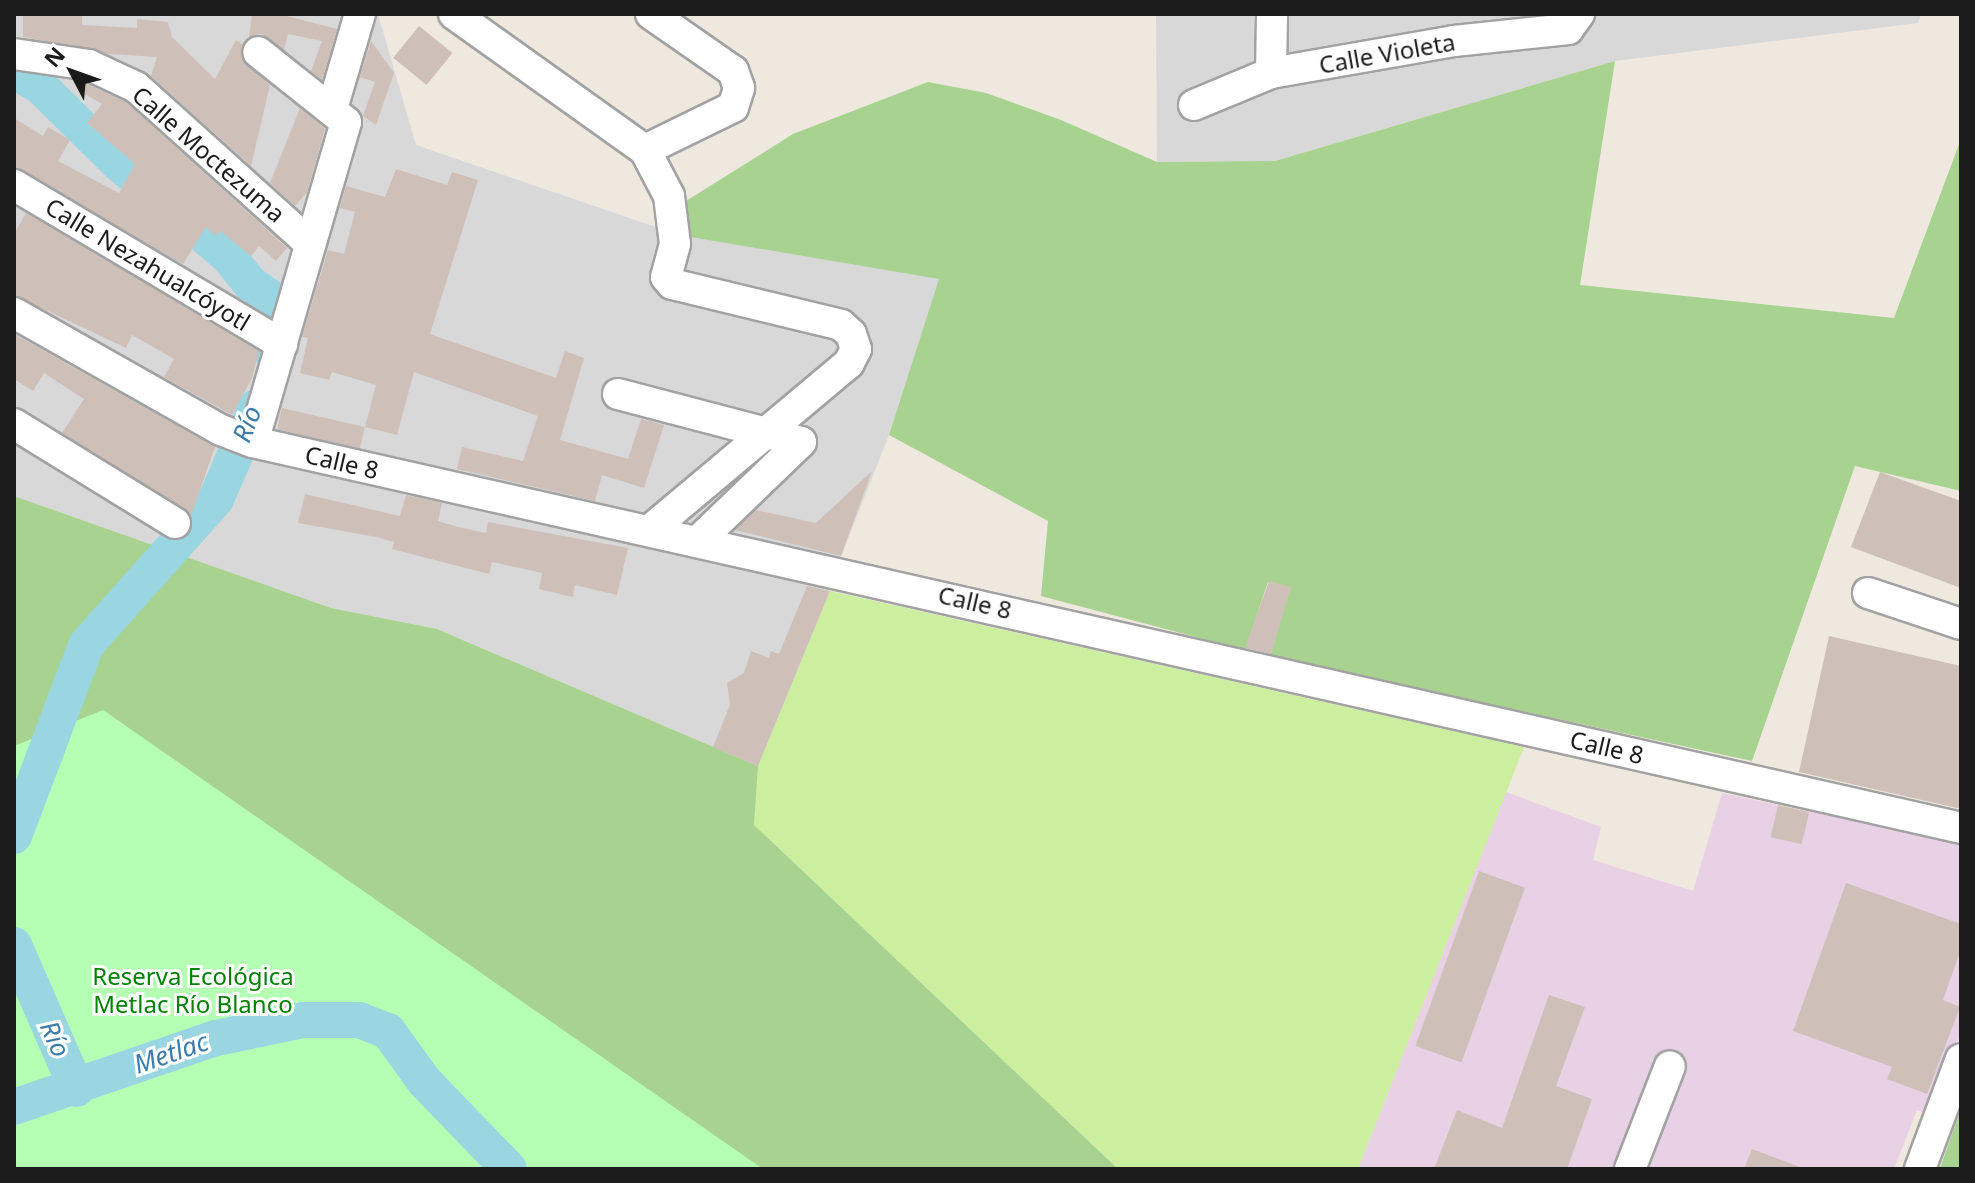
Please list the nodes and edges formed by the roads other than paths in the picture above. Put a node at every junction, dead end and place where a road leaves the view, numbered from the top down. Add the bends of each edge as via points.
1 (360, 14) edge
2 (454, 14) edge
3 (651, 14) edge
4 (1272, 14) edge
5 (1579, 14) edge
6 (1454, 27) edge
7 (258, 52) dead end
8 (14, 54) edge
9 (1271, 73) junction
10 (1194, 105) dead end
11 (332, 109) junction
12 (645, 150) junction
13 (14, 185) edge
14 (307, 241) junction
15 (14, 313) edge
16 (272, 338) junction
17 (618, 394) dead end
18 (14, 424) edge
19 (768, 432) junction
20 (253, 442) junction
21 (175, 523) dead end
22 (649, 531) junction
23 (698, 541) junction
24 (1868, 593) dead end
25 (1961, 624) edge
26 (1961, 828) edge
27 (1961, 1059) edge
28 (1670, 1066) dead end
29 (1630, 1169) edge
30 (1920, 1169) edge

1 - 11 street
2 - 12 street
3 - 12 street via 733,71 739,88 733,107
4 - 9 street
5 - 6 street, Calle Violeta via 1568,29
6 - 9 street, Calle Violeta
7 - 11 street
8 - 14 street, Calle Moctezuma via 89,65 136,87
9 - 10 street, Calle Violeta
11 - 14 street, Calle Moctezuma via 346,122
12 - 19 street via 669,196 675,244 666,277 672,284 841,325 851,334 856,349 849,363
13 - 16 street, Calle Nezahualcóyotl
14 - 16 street, Calle Moctezuma
15 - 20 street, Calle 8 via 221,430
16 - 20 street, Calle Moctezuma
17 - 19 street
18 - 21 street
19 - 22 street
19 - 23 street via 801,442
20 - 22 street, Calle 8
22 - 23 street, Calle 8
23 - 26 street, Calle 8
24 - 25 street
27 - 30 street
28 - 29 street

